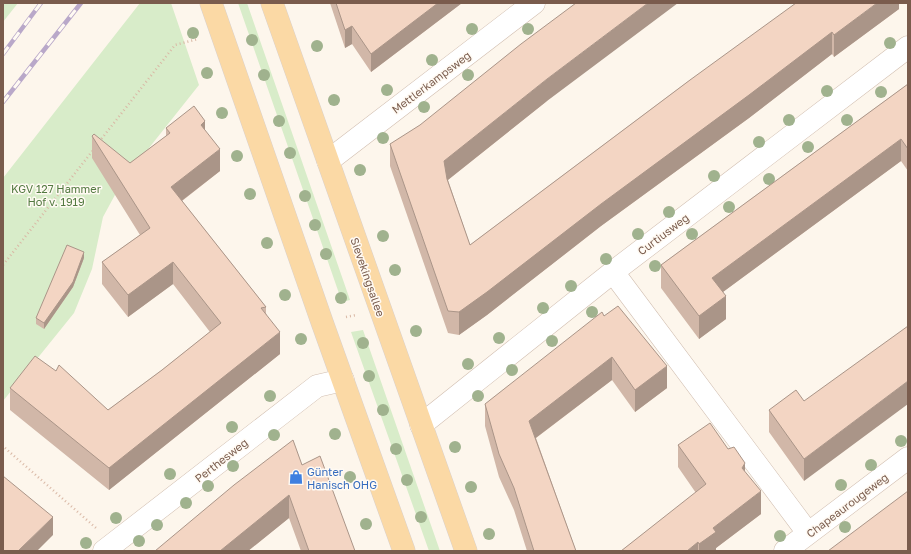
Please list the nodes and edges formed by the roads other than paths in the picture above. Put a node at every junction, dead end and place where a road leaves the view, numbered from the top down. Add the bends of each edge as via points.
1 (211, 3) edge
2 (272, 3) edge
3 (534, 3) edge
4 (905, 55) edge
5 (328, 161) junction
6 (613, 272) junction
7 (343, 380) junction
8 (421, 424) junction
9 (908, 458) edge
10 (808, 533) junction
11 (109, 547) edge
12 (404, 551) edge
13 (466, 551) edge
14 (785, 551) edge

1 - 7 main road
2 - 5 main road, Sievekingsallee
3 - 5 street, Mettlerkampsweg
4 - 6 street, Curtiusweg
5 - 8 main road, Sievekingsallee
6 - 8 street, Curtiusweg
6 - 10 street
7 - 11 street, Perthesweg via 317,386
7 - 12 main road
8 - 13 main road, Sievekingsallee
9 - 10 street, Chapeaurougeweg
10 - 14 street, Chapeaurougeweg

